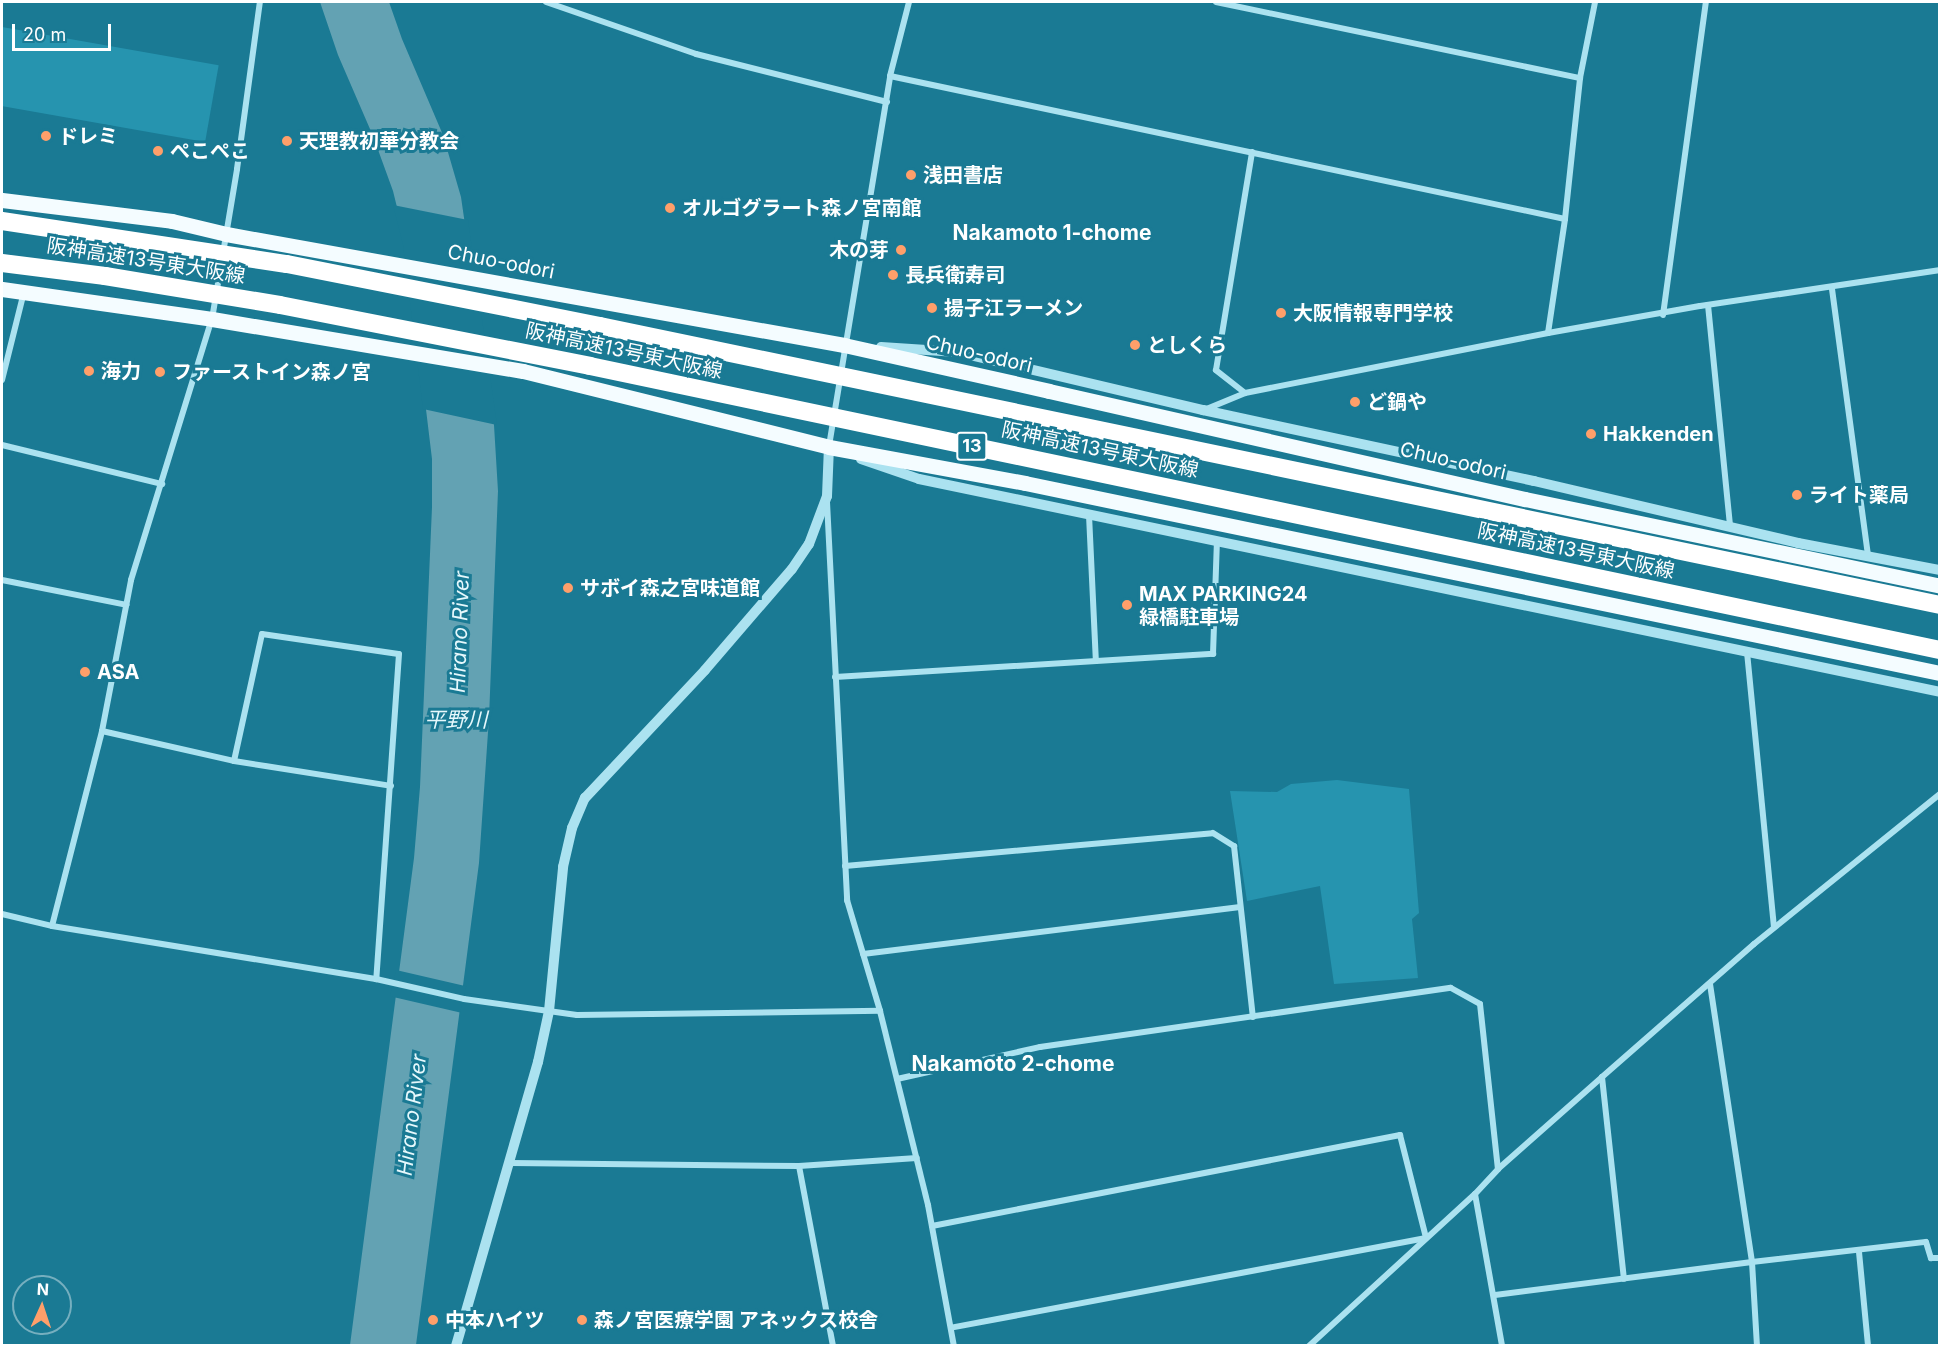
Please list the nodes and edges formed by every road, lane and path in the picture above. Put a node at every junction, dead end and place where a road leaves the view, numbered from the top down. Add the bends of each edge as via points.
1 (260, 2) edge
2 (546, 2) edge
3 (909, 2) edge
4 (1216, 2) edge
5 (1595, 2) edge
6 (1706, 2) edge
7 (891, 76) junction
8 (1580, 78) junction
9 (887, 102) junction
10 (1252, 152) junction
11 (2, 200) edge
12 (1565, 219) junction
13 (2, 221) edge
14 (225, 234) junction
15 (2, 263) edge
16 (1940, 270) edge
17 (2, 289) edge
18 (1832, 289) junction
19 (24, 291) junction
20 (1708, 305) junction
21 (1663, 315) junction
22 (212, 320) junction
23 (1548, 333) junction
24 (844, 345) junction
25 (2, 380) edge
26 (1245, 393) junction
27 (1203, 410) junction
28 (2, 445) edge
29 (829, 447) junction
30 (162, 484) junction
31 (827, 496) junction
32 (1089, 514) junction
33 (1730, 527) junction
34 (1217, 542) junction
35 (1868, 556) junction
36 (1940, 570) edge
37 (2, 579) edge
38 (1940, 586) edge
39 (127, 605) junction
40 (1940, 605) edge
41 (1940, 650) edge
42 (1747, 652) junction
43 (1096, 661) junction
44 (1940, 673) edge
45 (836, 677) junction
46 (1940, 692) edge
47 (102, 731) junction
48 (234, 762) junction
49 (391, 786) junction
50 (1940, 794) edge
51 (846, 866) junction
52 (1240, 907) junction
53 (2, 914) edge
54 (52, 926) junction
55 (1774, 927) junction
56 (863, 954) junction
57 (376, 979) junction
58 (1710, 984) junction
59 (549, 1011) junction
60 (880, 1011) junction
61 (1253, 1017) junction
62 (1602, 1077) junction
63 (897, 1079) junction
64 (917, 1158) junction
65 (511, 1163) junction
66 (799, 1166) junction
67 (1498, 1169) junction
68 (1475, 1194) junction
69 (932, 1226) junction
70 (1426, 1238) junction
71 (1859, 1252) junction
72 (1940, 1258) edge
73 (1752, 1262) junction
74 (1624, 1278) junction
75 (1495, 1295) junction
76 (951, 1328) junction
77 (456, 1346) edge
78 (833, 1346) edge
79 (954, 1346) edge
80 (1309, 1346) edge
81 (1502, 1346) edge
82 (1757, 1346) edge
83 (1868, 1346) edge

1 - 14 street
2 - 9 street via 696,54
3 - 7 street
4 - 8 street
5 - 8 street
6 - 21 street
7 - 9 street
7 - 10 street
8 - 12 street
9 - 24 street
10 - 12 street
10 - 26 street via 1216,370
11 - 14 main road, Chuo-odori via 172,221
12 - 23 street
13 - 40 highway, 阪神高速13号東大阪線 / 13, bridge via 298,266
14 - 22 street
14 - 24 main road, Chuo-odori
15 - 41 highway, 阪神高速13号東大阪線 / 13, bridge via 280,305 591,366
16 - 18 street
17 - 19 main road
18 - 20 street
18 - 35 street
19 - 22 main road
19 - 25 street
20 - 21 street
20 - 33 street
21 - 23 street
22 - 29 main road via 522,371
22 - 30 street
23 - 26 street
24 - 27 street via 957,352
24 - 29 street
24 - 38 main road, Chuo-odori, bridge via 1513,496
26 - 27 street
27 - 33 street
28 - 30 street
29 - 31 street
29 - 32 street via 919,479
29 - 44 main road via 1025,483
30 - 39 street via 131,580
31 - 45 street
31 - 59 street via 809,544 792,569 705,670 585,798 566,842
32 - 34 street
32 - 43 street
33 - 35 street
34 - 42 street
34 - 43 street via 1213,654
35 - 36 street
37 - 39 street
39 - 47 street
42 - 46 street
42 - 55 street
43 - 45 street
45 - 51 street
47 - 48 street
47 - 54 street
48 - 49 street
48 - 49 street via 262,634 399,654
49 - 57 street
50 - 55 street
51 - 52 street via 1213,833 1234,846
51 - 56 street via 847,900
52 - 56 street
52 - 61 street
53 - 54 street
54 - 57 street
55 - 58 street
56 - 60 street
57 - 59 street via 464,999
58 - 62 street
58 - 73 street
59 - 60 street via 577,1015
59 - 65 street
60 - 63 street
61 - 63 street via 1040,1047
61 - 67 street via 1451,988 1480,1004
62 - 67 street
62 - 74 street
63 - 64 street
64 - 66 street
64 - 69 street
65 - 66 street
65 - 77 street
66 - 78 street
67 - 68 street
68 - 70 street
68 - 75 street
69 - 70 street via 1400,1135
69 - 76 street
70 - 76 street
70 - 80 street
71 - 72 street via 1926,1242 1931,1258
71 - 73 street
71 - 83 street
73 - 74 street
73 - 82 street
74 - 75 street
75 - 81 street
76 - 79 street

